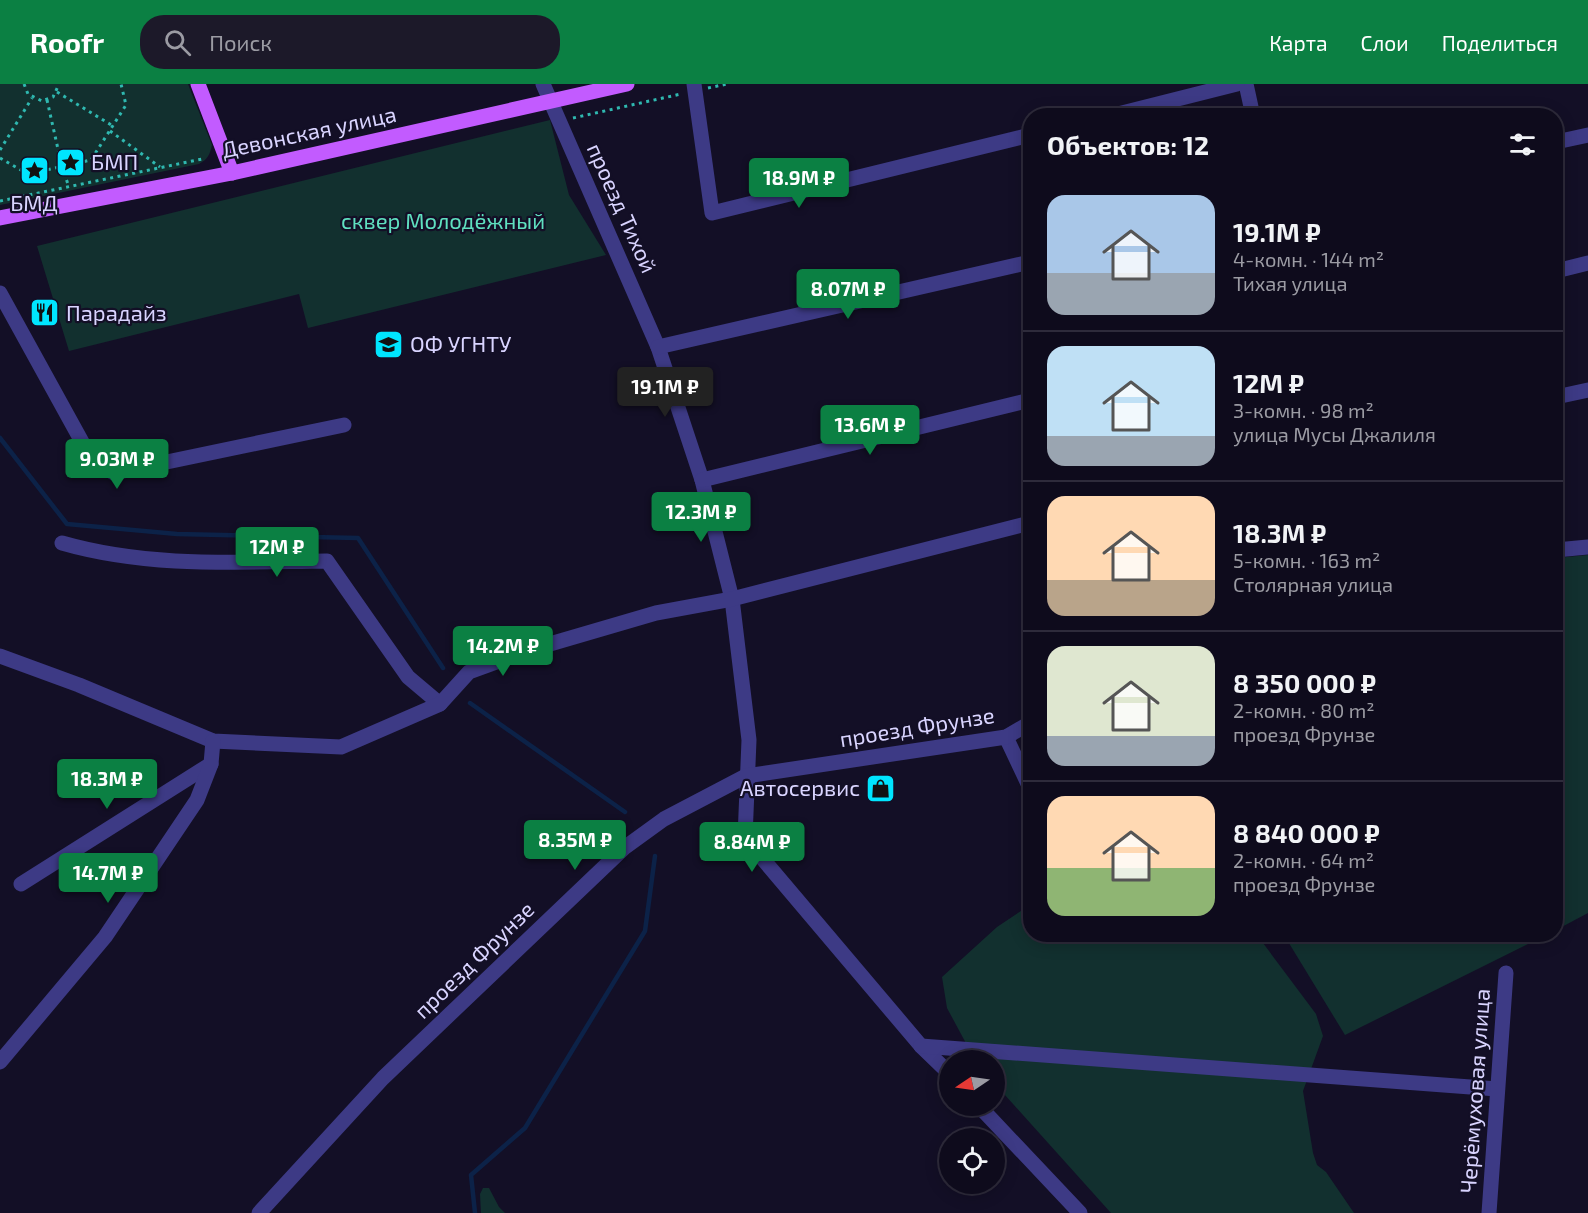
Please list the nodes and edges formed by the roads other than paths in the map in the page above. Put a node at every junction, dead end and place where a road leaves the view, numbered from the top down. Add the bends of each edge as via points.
1 (198, 84) edge
2 (627, 84) edge
3 (1237, 84) edge
4 (1246, 84) edge
5 (544, 86) edge
6 (695, 88) edge
7 (551, 102) junction
8 (1142, 108) edge
9 (1251, 108) edge
10 (1588, 135) edge
11 (1023, 137) edge
12 (1563, 140) edge
13 (232, 172) junction
14 (0, 218) edge
15 (1023, 263) edge
16 (1588, 263) edge
17 (1563, 270) edge
18 (0, 294) edge
19 (658, 347) junction
20 (1588, 390) edge
21 (1563, 395) edge
22 (1023, 402) edge
23 (344, 425) dead end
24 (702, 480) junction
25 (1023, 525) edge
26 (62, 543) dead end
27 (1588, 548) edge
28 (1563, 550) edge
29 (732, 599) junction
30 (0, 656) edge
31 (440, 704) junction
32 (1023, 727) edge
33 (1005, 737) junction
34 (213, 741) junction
35 (211, 764) junction
36 (1023, 774) edge
37 (746, 776) junction
38 (21, 884) dead end
39 (1506, 973) dead end
40 (921, 1046) junction
41 (0, 1062) edge
42 (939, 1063) edge
43 (1497, 1089) junction
44 (988, 1116) edge
45 (259, 1213) edge
46 (1080, 1213) edge
47 (1489, 1213) edge

1 - 13 main road
2 - 7 main road, Девонская улица
3 - 8 street
4 - 9 street
5 - 7 street, проезд Тихой
6 - 11 street via 712,213
7 - 13 main road, Девонская улица
7 - 19 street, проезд Тихой
10 - 12 street
13 - 14 main road, Девонская улица
15 - 19 street
16 - 17 street
18 - 23 street via 92,460 114,473
19 - 24 street, проезд Тихой
20 - 21 street
22 - 24 street
24 - 29 street, проезд Тихой
25 - 29 street
26 - 31 street via 102,555 189,563 327,561 408,677
27 - 28 street
29 - 31 street via 656,613 526,651 469,672
29 - 37 street, проезд Тихой via 749,740
30 - 34 street
31 - 34 street via 341,747
32 - 33 street, проезд Фрунзе
33 - 36 street
33 - 37 street, проезд Фрунзе
34 - 35 street
35 - 38 street
35 - 41 street via 197,800 105,937
37 - 40 street, проезд Тихой via 745,838
37 - 45 street, проезд Фрунзе via 664,819 624,848 383,1078
39 - 43 street, Черёмуховая улица
40 - 42 street, проезд Тихой
40 - 43 street
43 - 47 street, Черёмуховая улица
44 - 46 street

